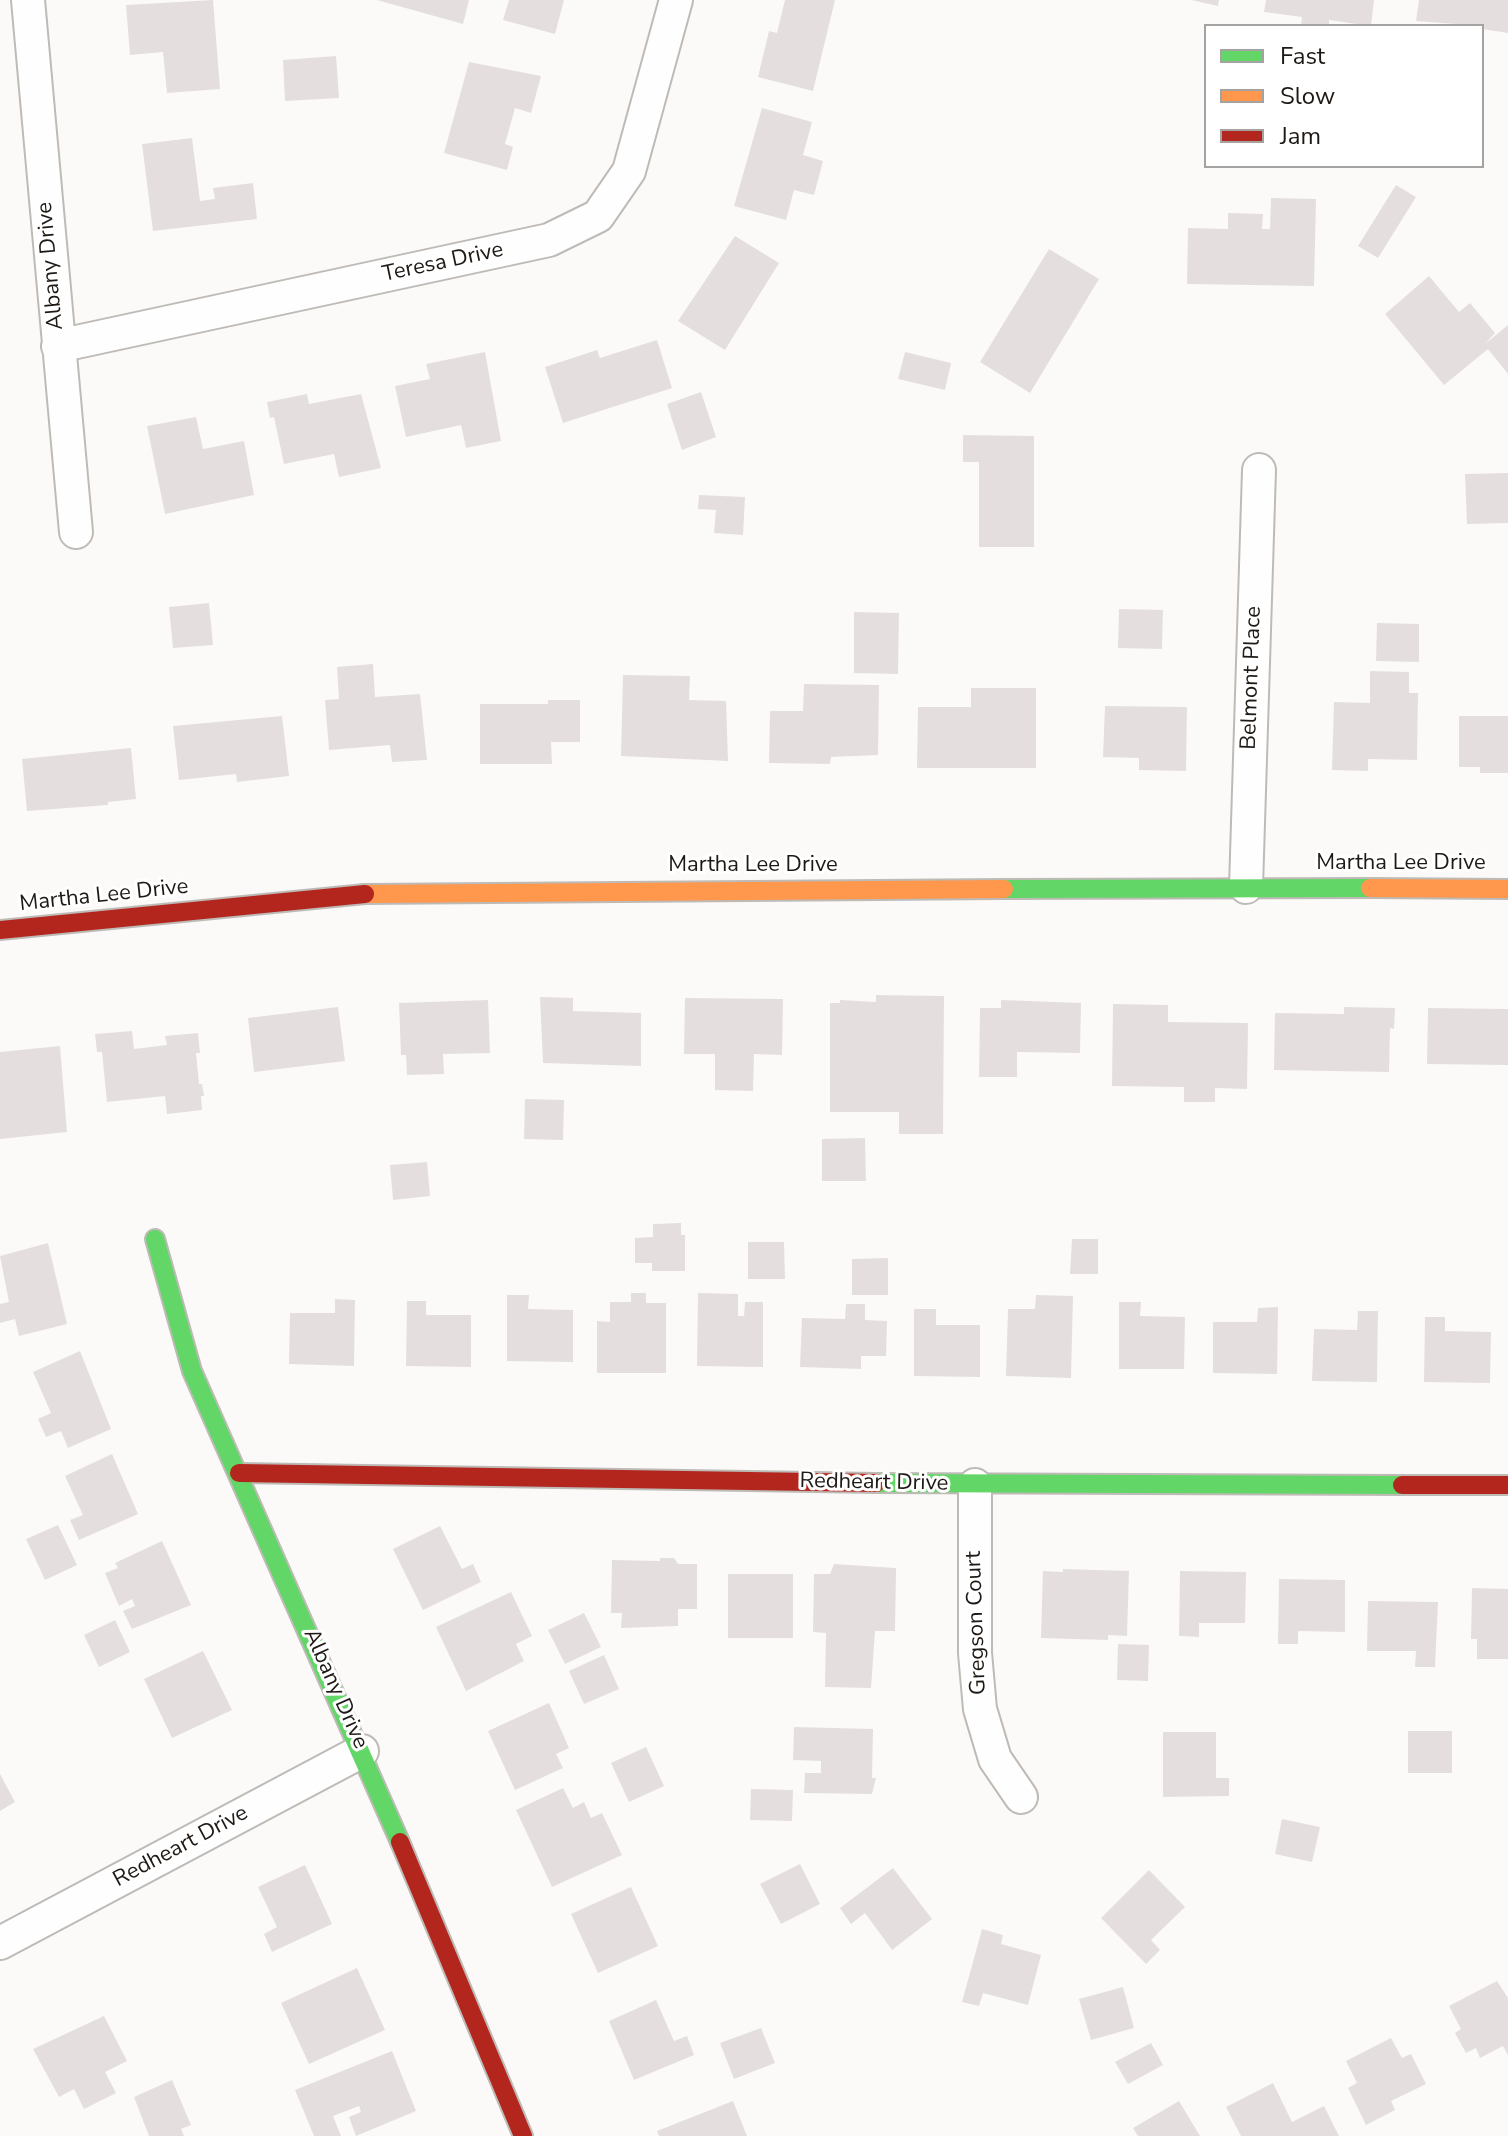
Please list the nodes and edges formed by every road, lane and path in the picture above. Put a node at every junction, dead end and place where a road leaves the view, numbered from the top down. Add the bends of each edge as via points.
1 (28, 0) edge
2 (676, 0) edge
3 (58, 346) junction
4 (1259, 470) dead end
5 (76, 532) dead end
6 (1246, 887) junction
7 (1508, 889) edge
8 (0, 930) edge
9 (155, 1239) dead end
10 (239, 1473) junction
11 (975, 1485) junction
12 (1508, 1485) edge
13 (362, 1751) junction
14 (1021, 1797) dead end
15 (0, 1943) edge
16 (523, 2136) edge

1 - 3 street, Albany Drive
2 - 3 street, Teresa Drive via 629,171 598,216 549,240
3 - 5 street, Albany Drive
4 - 6 street, Belmont Place
6 - 7 street, Martha Lee Drive
6 - 8 street, Martha Lee Drive via 376,893
9 - 10 street, Albany Drive via 192,1371
10 - 11 street, Redheart Drive
10 - 13 street, Albany Drive
11 - 12 street, Redheart Drive
11 - 14 street, Gregson Court via 980,1709 995,1759
13 - 15 street, Redheart Drive
13 - 16 street, Albany Drive

